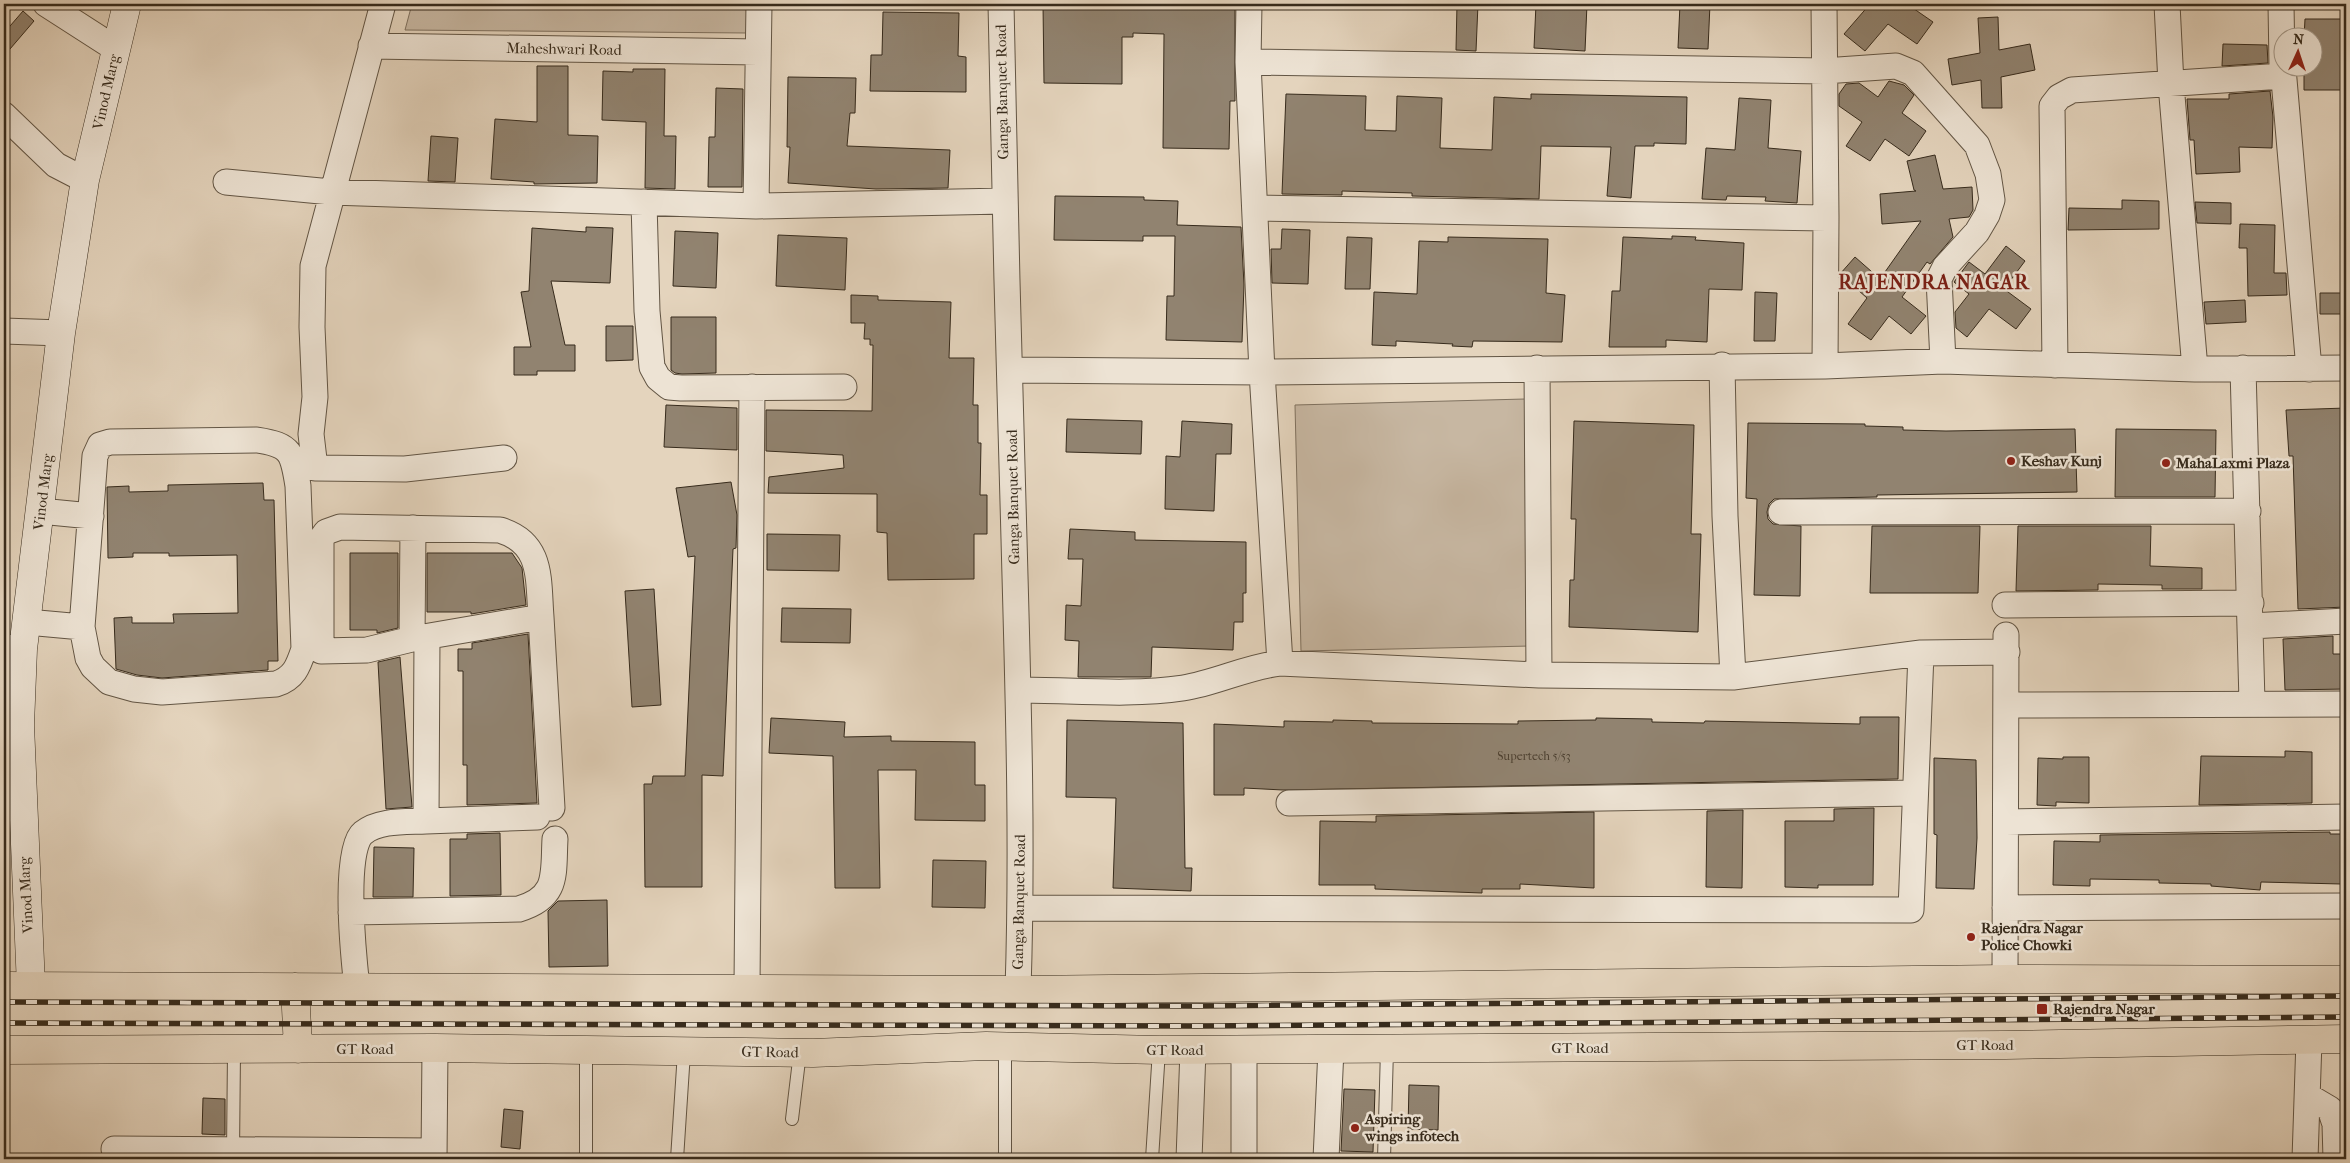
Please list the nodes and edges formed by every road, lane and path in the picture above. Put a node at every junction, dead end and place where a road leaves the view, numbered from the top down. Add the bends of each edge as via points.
1 (46, 4) edge
2 (127, 4) edge
3 (382, 4) edge
4 (759, 4) edge
5 (1001, 4) edge
6 (1249, 4) edge
7 (1824, 4) edge
8 (2167, 4) edge
9 (2281, 4) edge
10 (2282, 28) edge
11 (371, 46) junction
12 (116, 49) junction
13 (758, 52) junction
14 (1248, 62) junction
15 (1824, 71) junction
16 (2272, 71) edge
17 (2284, 78) edge
18 (2171, 84) junction
19 (4, 114) edge
20 (85, 180) junction
21 (226, 182) dead end
22 (331, 192) junction
23 (1004, 201) junction
24 (644, 202) junction
25 (756, 206) junction
26 (1256, 208) junction
27 (1826, 218) junction
28 (4, 331) edge
29 (61, 333) junction
30 (1944, 361) junction
31 (1722, 365) junction
32 (2055, 365) junction
33 (1825, 366) junction
34 (1537, 368) junction
35 (2195, 368) junction
36 (2243, 368) junction
37 (2346, 368) edge
38 (2309, 369) junction
39 (1010, 370) junction
40 (1262, 372) junction
41 (752, 387) junction
42 (844, 387) dead end
43 (504, 458) dead end
44 (40, 511) junction
45 (2248, 511) junction
46 (1781, 512) dead end
47 (91, 516) junction
48 (413, 528) junction
49 (2006, 605) dead end
50 (2251, 614) junction
51 (542, 617) junction
52 (2346, 621) edge
53 (27, 622) junction
54 (82, 627) junction
55 (419, 638) junction
56 (13, 648) edge
57 (1921, 653) junction
58 (1280, 663) junction
59 (1539, 675) junction
60 (1733, 677) junction
61 (1018, 690) junction
62 (2252, 702) junction
63 (2346, 704) edge
64 (2006, 705) junction
65 (1915, 793) junction
66 (1289, 803) dead end
67 (2346, 817) edge
68 (426, 821) junction
69 (2006, 822) junction
70 (555, 839) dead end
71 (2346, 906) edge
72 (1021, 908) junction
73 (2005, 908) junction
74 (351, 912) junction
75 (2005, 979) junction
76 (2346, 980) edge
77 (4, 986) edge
78 (31, 986) junction
79 (295, 987) junction
80 (357, 988) junction
81 (747, 988) junction
82 (1018, 990) junction
83 (2346, 1039) edge
84 (2308, 1040) junction
85 (1005, 1046) junction
86 (435, 1048) junction
87 (298, 1049) junction
88 (1331, 1049) junction
89 (1387, 1049) junction
90 (4, 1050) edge
91 (586, 1050) junction
92 (1158, 1050) junction
93 (1193, 1050) junction
94 (1244, 1050) junction
95 (234, 1051) junction
96 (684, 1052) junction
97 (800, 1052) junction
98 (2315, 1099) junction
99 (2346, 1100) edge
100 (792, 1119) dead end
101 (114, 1149) dead end
102 (233, 1155) edge
103 (434, 1155) edge
104 (586, 1159) edge
105 (677, 1159) edge
106 (1006, 1159) edge
107 (1152, 1159) edge
108 (1188, 1159) edge
109 (1244, 1159) edge
110 (1326, 1159) edge
111 (1384, 1159) edge
112 (2304, 1159) edge
113 (2336, 1159) edge

1 - 12 street
2 - 12 street, Vinod Marg
3 - 11 street
4 - 13 street
5 - 23 street, Ganga Banquet Road
6 - 14 street
7 - 15 street
8 - 18 street
9 - 10 street
11 - 13 street, Maheshwari Road
11 - 22 street
12 - 20 street, Vinod Marg
13 - 25 street
14 - 15 street
14 - 26 street
15 - 27 street
15 - 30 street via 1896,66 1913,73 1976,145 1988,174 1992,200 1977,232 1944,267 1939,280
16 - 18 street
17 - 38 street
18 - 32 street via 2072,90 2052,106
18 - 35 street
19 - 20 street via 56,165
20 - 29 street, Vinod Marg
21 - 22 street
22 - 24 street
22 - 43 street via 313,266 315,397 311,434 315,468 405,469
23 - 25 street
23 - 39 street, Ganga Banquet Road
24 - 25 street
24 - 41 street via 647,311 652,367 658,378 669,387
26 - 27 street
26 - 40 street
27 - 33 street
28 - 29 street
29 - 44 street, Vinod Marg
30 - 32 street
30 - 33 street
31 - 33 street
31 - 34 street
31 - 60 street
32 - 35 street
34 - 40 street
34 - 59 street
35 - 36 street
36 - 38 street
36 - 45 street
37 - 38 street
39 - 40 street
39 - 61 street, Ganga Banquet Road
40 - 58 street
41 - 42 street
41 - 81 street
44 - 47 street
44 - 53 street, Vinod Marg
45 - 46 street
45 - 50 street
47 - 54 street
47 - 54 street via 95,456 100,445 110,442 257,440 274,443 289,451 298,486 304,649 296,672 288,680 276,684 162,692 109,682 88,658
48 - 51 street via 500,530 514,534 532,550
48 - 55 street
48 - 55 street via 340,527 326,532 321,539 321,651 367,650
49 - 50 street
50 - 52 street
50 - 62 street
51 - 55 street
51 - 68 street via 544,813
53 - 54 street
53 - 56 street, Vinod Marg
55 - 68 street
56 - 78 street, Vinod Marg
57 - 60 street
57 - 64 street via 2007,644
57 - 65 street
58 - 59 street
58 - 61 street via 1162,691
59 - 60 street
61 - 72 street, Ganga Banquet Road
62 - 63 street
62 - 64 street
64 - 69 street
65 - 66 street
65 - 72 street via 1911,910
67 - 69 street
68 - 74 street via 374,826 361,834 353,867
69 - 73 street
70 - 74 street via 553,876 546,895 536,904 519,909
71 - 73 street
72 - 82 street, Ganga Banquet Road
73 - 75 street
74 - 80 street
75 - 76 highway
75 - 82 highway
77 - 78 highway
78 - 79 highway
79 - 80 highway
79 - 87 highway
80 - 81 highway
81 - 82 highway
83 - 84 highway, GT Road
84 - 89 highway, GT Road
84 - 98 street
85 - 92 highway, GT Road
85 - 97 highway, GT Road
85 - 106 lane
86 - 87 highway, GT Road
86 - 91 highway, GT Road
86 - 103 street
87 - 95 highway, GT Road
88 - 89 highway, GT Road
88 - 94 highway, GT Road
88 - 110 street
89 - 111 lane
90 - 95 highway, GT Road
91 - 96 highway, GT Road
91 - 104 lane
92 - 93 highway, GT Road
92 - 107 lane
93 - 94 highway, GT Road
93 - 108 street
94 - 109 street
95 - 102 lane
96 - 97 highway, GT Road
96 - 105 lane
97 - 100 lane
98 - 99 street
98 - 112 street
98 - 113 street via 2330,1109 2335,1124
101 - 102 street
102 - 103 street

